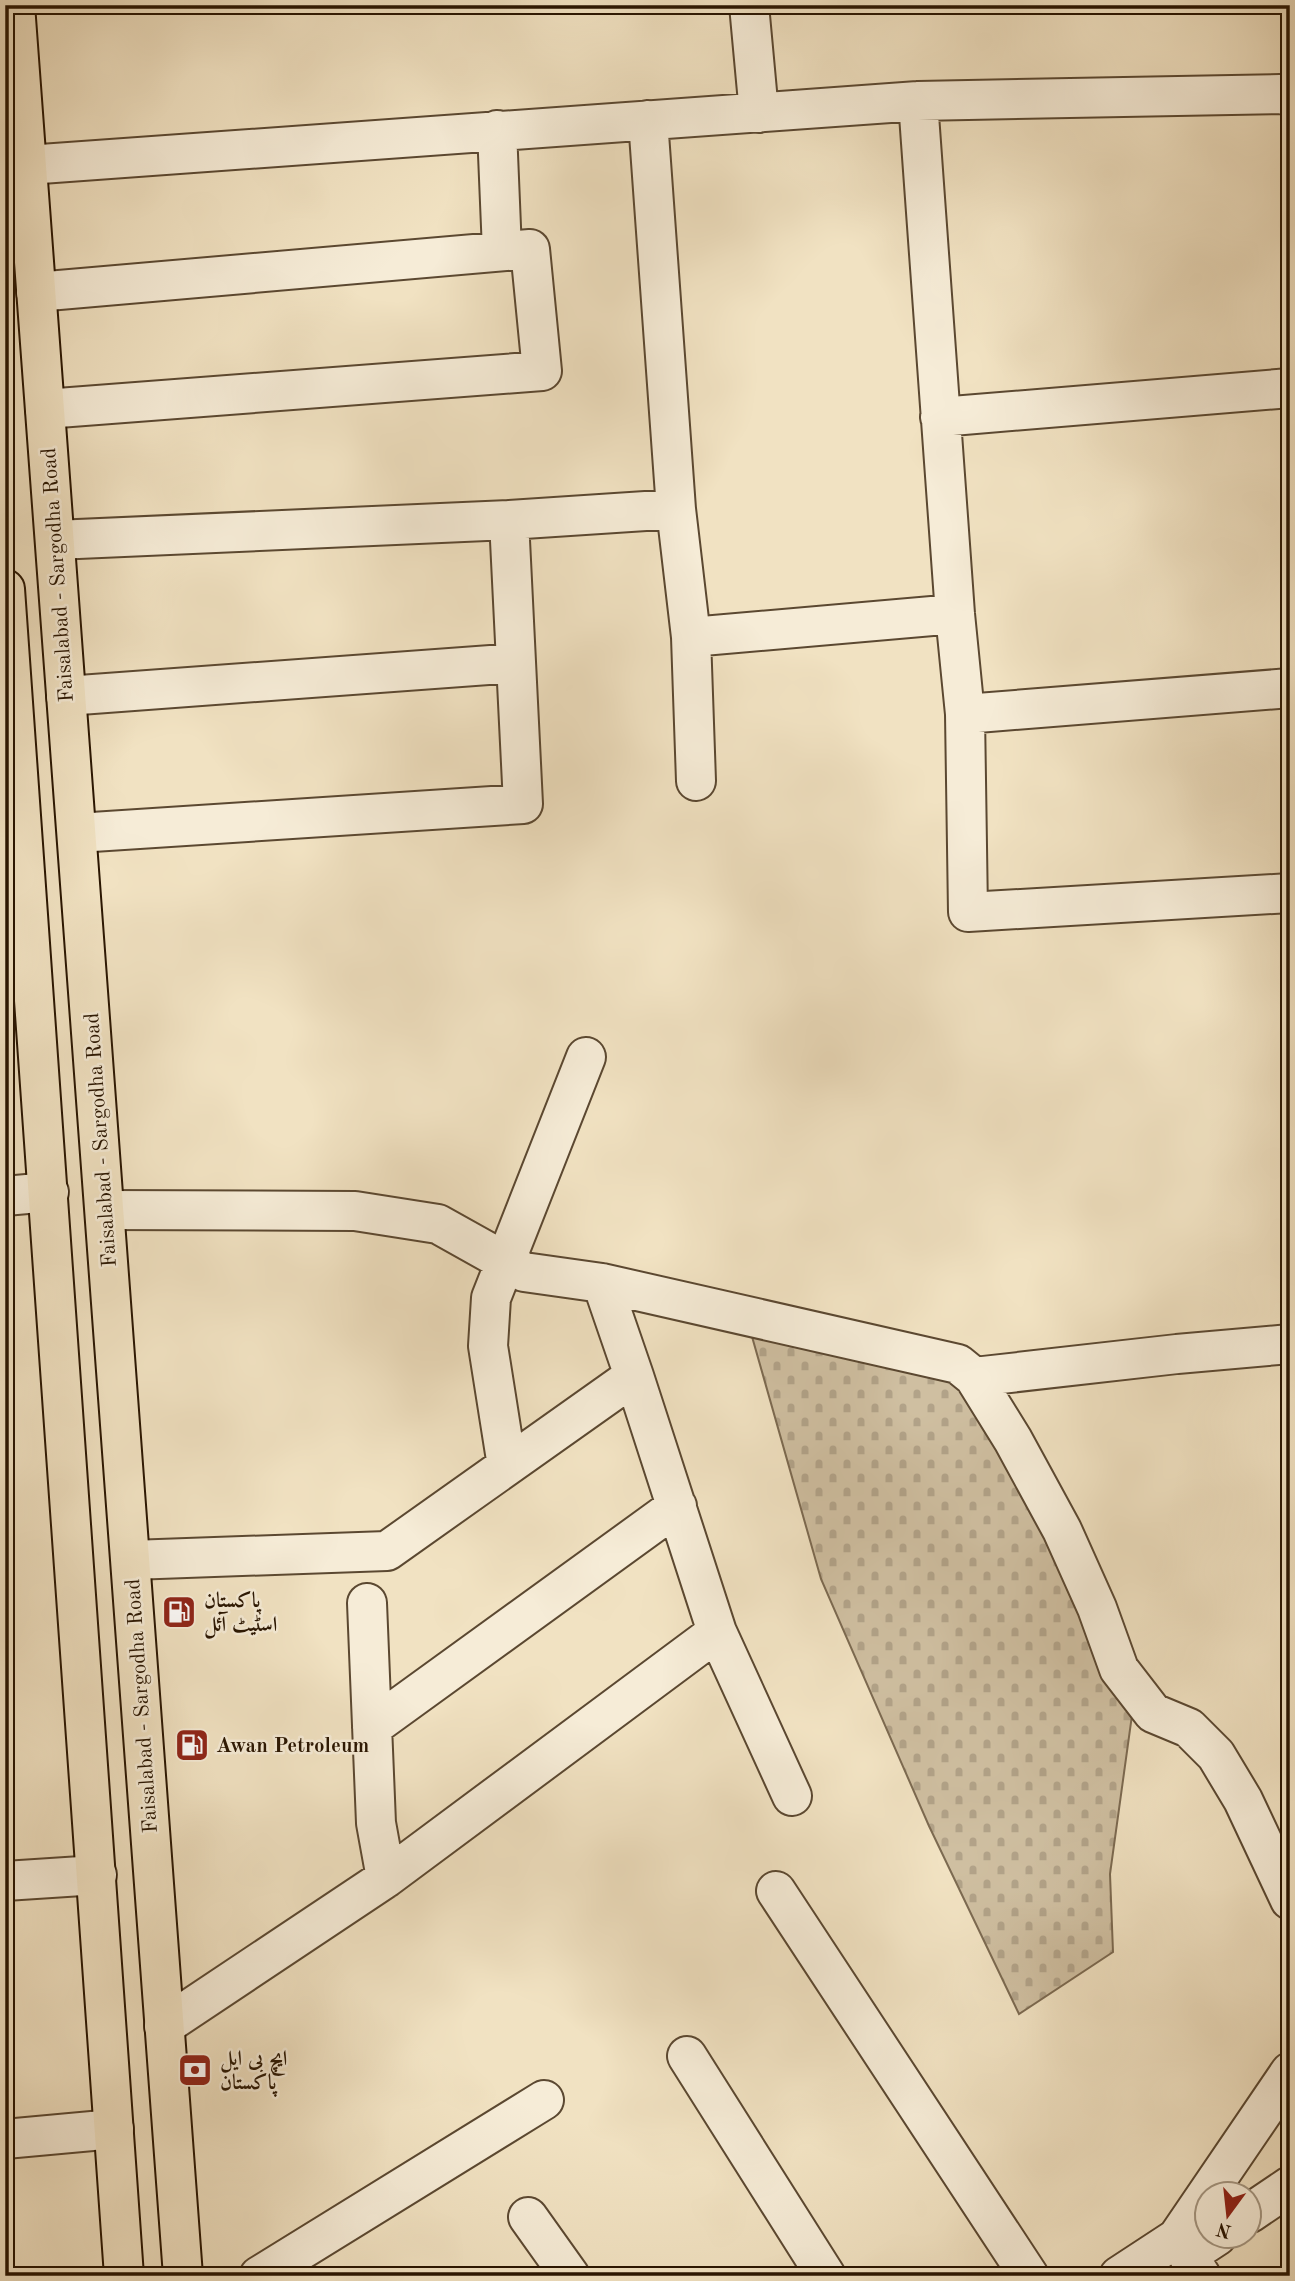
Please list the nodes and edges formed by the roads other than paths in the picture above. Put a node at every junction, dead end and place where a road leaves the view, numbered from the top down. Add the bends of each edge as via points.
1 (15, 5) edge
2 (749, 5) edge
3 (1290, 96) edge
4 (918, 101) junction
5 (759, 113) junction
6 (648, 120) junction
7 (497, 130) junction
8 (27, 165) junction
9 (502, 251) junction
10 (36, 292) junction
11 (1290, 387) edge
12 (45, 409) junction
13 (940, 417) junction
14 (677, 509) junction
15 (509, 520) junction
16 (55, 540) junction
17 (5, 589) edge
18 (955, 614) junction
19 (691, 637) junction
20 (516, 663) junction
21 (1290, 688) edge
22 (66, 696) junction
23 (965, 714) junction
24 (696, 781) dead end
25 (76, 833) junction
26 (16, 890) edge
27 (1290, 893) edge
28 (586, 1056) dead end
29 (49, 1192) junction
30 (5, 1196) edge
31 (105, 1210) junction
32 (504, 1262) junction
33 (602, 1283) junction
34 (1290, 1344) edge
35 (634, 1376) junction
36 (974, 1377) junction
37 (508, 1466) junction
38 (677, 1506) junction
39 (131, 1560) junction
40 (367, 1603) dead end
41 (717, 1632) junction
42 (372, 1727) junction
43 (792, 1796) dead end
44 (97, 1875) junction
45 (386, 1878) junction
46 (5, 1881) edge
47 (776, 1891) dead end
48 (1290, 1900) edge
49 (164, 2026) junction
50 (687, 2056) dead end
51 (1290, 2072) edge
52 (544, 2101) dead end
53 (114, 2129) junction
54 (5, 2139) edge
55 (1290, 2186) edge
56 (1264, 2204) edge
57 (528, 2217) dead end
58 (1196, 2251) edge
59 (124, 2276) edge
60 (183, 2276) edge
61 (259, 2276) edge
62 (570, 2276) edge
63 (826, 2276) edge
64 (1029, 2276) edge
65 (1119, 2276) edge

1 - 8 main road, Faisalabad - Sargodha Road
2 - 5 street
3 - 4 street
4 - 5 street
4 - 13 street
5 - 6 street
6 - 7 street
6 - 14 street
7 - 8 street
7 - 9 street
8 - 10 main road, Faisalabad - Sargodha Road
9 - 10 street
9 - 12 street via 530,249 542,371
10 - 12 main road, Faisalabad - Sargodha Road
11 - 13 street
12 - 16 main road, Faisalabad - Sargodha Road
13 - 18 street
14 - 15 street
14 - 19 street
15 - 16 street
15 - 20 street
16 - 22 main road, Faisalabad - Sargodha Road
17 - 26 main road
18 - 19 street
18 - 23 street
19 - 24 street
20 - 22 street
20 - 25 street via 523,804
21 - 23 street
22 - 25 main road, Faisalabad - Sargodha Road
23 - 27 street via 968,912
25 - 31 main road, Faisalabad - Sargodha Road
26 - 29 main road
28 - 32 street
29 - 30 street
29 - 44 main road
31 - 32 street via 355,1211 438,1224
31 - 39 main road, Faisalabad - Sargodha Road
32 - 33 street via 524,1272
32 - 37 street via 491,1297 488,1346
33 - 35 street
33 - 36 street via 958,1364
34 - 36 street
35 - 37 street
35 - 38 street
36 - 48 street via 1062,1530 1119,1669 1153,1713 1189,1728 1216,1755 1243,1800
37 - 39 street via 387,1552
38 - 41 street
38 - 42 street
39 - 49 main road, Faisalabad - Sargodha Road
40 - 42 street
41 - 43 street
41 - 45 street
42 - 45 street via 376,1822
44 - 46 street
44 - 53 main road
45 - 49 street
47 - 64 street
49 - 60 main road, Faisalabad - Sargodha Road
50 - 63 street
51 - 58 street
52 - 61 street
53 - 54 street
53 - 59 main road
55 - 56 street
57 - 62 street
58 - 65 street

